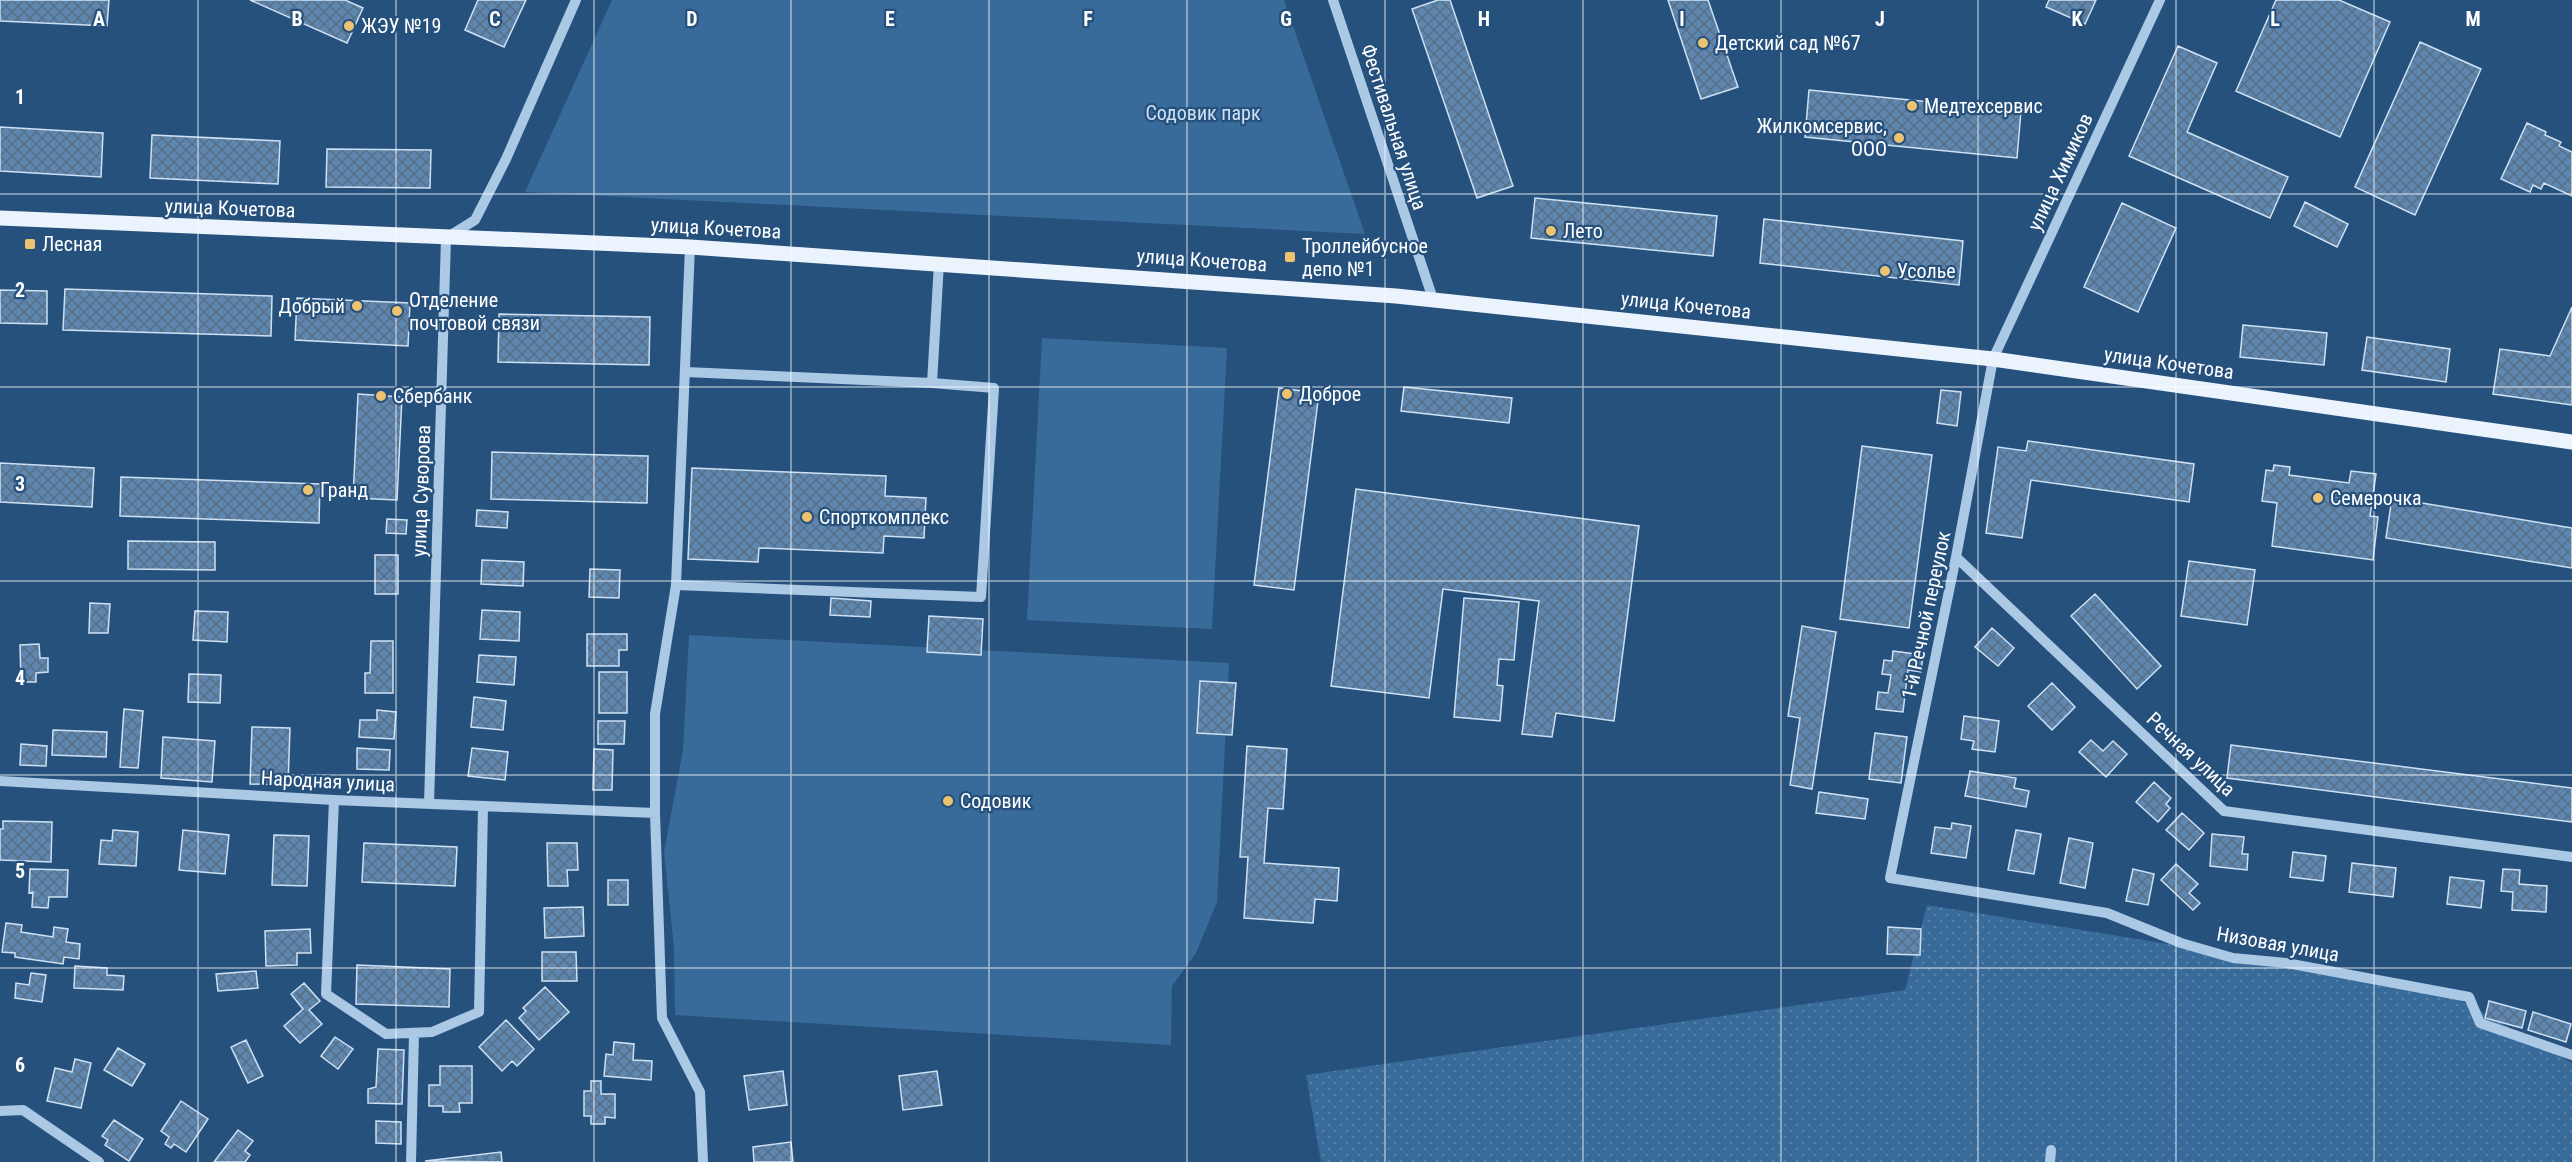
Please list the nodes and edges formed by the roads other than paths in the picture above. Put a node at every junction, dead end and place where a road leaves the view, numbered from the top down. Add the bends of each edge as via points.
1 (576, 0) edge
2 (1333, 0) edge
3 (2160, 0) edge
4 (0, 218) edge
5 (475, 220) junction
6 (446, 238) junction
7 (497, 240) junction
8 (690, 247) junction
9 (939, 263) junction
10 (1433, 299) junction
11 (1993, 359) junction
12 (686, 372) junction
13 (932, 384) junction
14 (2572, 442) edge
15 (1956, 557) junction
16 (676, 585) junction
17 (0, 781) edge
18 (334, 800) junction
19 (429, 804) junction
20 (483, 807) junction
21 (655, 813) junction
22 (2572, 857) edge
23 (1890, 878) joint
24 (414, 1033) junction
25 (2572, 1055) edge
26 (0, 1111) edge
27 (2051, 1150) dead end
28 (99, 1162) edge
29 (411, 1162) edge
30 (703, 1162) edge
31 (2050, 1162) edge

1 - 5 street
2 - 10 street, Фестивальная улица
3 - 11 street, улица Химиков
4 - 6 main road, улица Кочетова
5 - 6 street
5 - 7 street via 482,232
6 - 7 main road, улица Кочетова
6 - 19 street, улица Суворова
7 - 8 main road, улица Кочетова
8 - 9 main road, улица Кочетова
8 - 12 street
9 - 10 main road, улица Кочетова
9 - 13 street
10 - 11 main road, улица Кочетова
11 - 14 main road, улица Кочетова
11 - 15 street, 1-й Речной переулок
12 - 13 street
12 - 16 street
13 - 16 street via 994,388 981,597
15 - 22 street, Речная улица via 2224,811
15 - 23 street, 1-й Речной переулок
16 - 21 street via 654,714
17 - 18 street, Народная улица
18 - 19 street, Народная улица
18 - 24 street via 326,994 386,1034
19 - 20 street, Народная улица
20 - 21 street, Народная улица
20 - 24 street via 479,1012 432,1032
21 - 30 street via 662,1018 700,1092
23 - 25 street, Низовая улица via 2107,913 2181,943 2232,958 2286,963 2469,997 2480,1023
24 - 29 street
26 - 28 street via 23,1110
27 - 31 street

